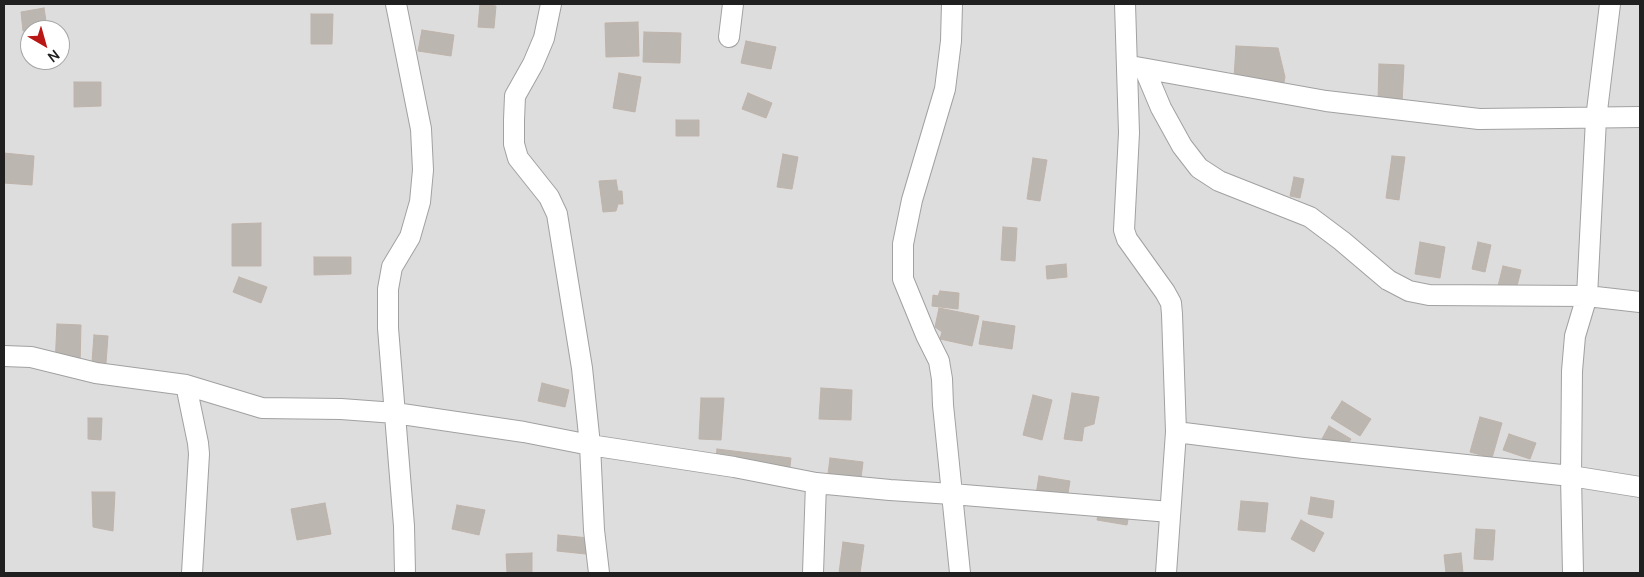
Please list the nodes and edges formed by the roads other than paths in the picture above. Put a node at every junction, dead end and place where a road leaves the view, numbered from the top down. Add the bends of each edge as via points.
1 (396, 4) edge
2 (551, 4) edge
3 (733, 4) edge
4 (952, 4) edge
5 (1125, 4) edge
6 (1610, 4) edge
7 (729, 37) dead end
8 (1136, 67) junction
9 (1640, 118) edge
10 (1596, 119) junction
11 (1586, 296) junction
12 (1640, 302) edge
13 (4, 356) edge
14 (186, 385) junction
15 (395, 413) junction
16 (1176, 432) junction
17 (590, 445) junction
18 (1571, 476) junction
19 (816, 483) junction
20 (1640, 487) edge
21 (952, 494) junction
22 (1170, 512) junction
23 (192, 573) edge
24 (405, 573) edge
25 (599, 573) edge
26 (814, 573) edge
27 (960, 573) edge
28 (1166, 573) edge
29 (1573, 573) edge

1 - 15 street via 422,129 423,170 420,202 410,237 392,268 388,289
2 - 17 street via 544,38 515,96 514,144 518,158 549,197 557,214 582,368
3 - 7 street
4 - 21 street via 945,90 902,244 903,279 938,361 942,379
5 - 8 street
6 - 10 street
8 - 10 street via 1326,102 1479,119
8 - 11 street via 1182,146 1199,168 1219,181 1310,217 1388,280 1409,291 1429,295
8 - 16 street via 1124,230 1171,303
9 - 10 street
10 - 11 street
11 - 12 street
11 - 18 street via 1572,371
13 - 14 street via 31,357 96,373
14 - 15 street via 262,408
14 - 23 street via 199,454
15 - 17 street
15 - 24 street
16 - 18 street
16 - 22 street
17 - 19 street
17 - 25 street
18 - 20 street
18 - 29 street
19 - 21 street
19 - 26 street
21 - 22 street
21 - 27 street
22 - 28 street

